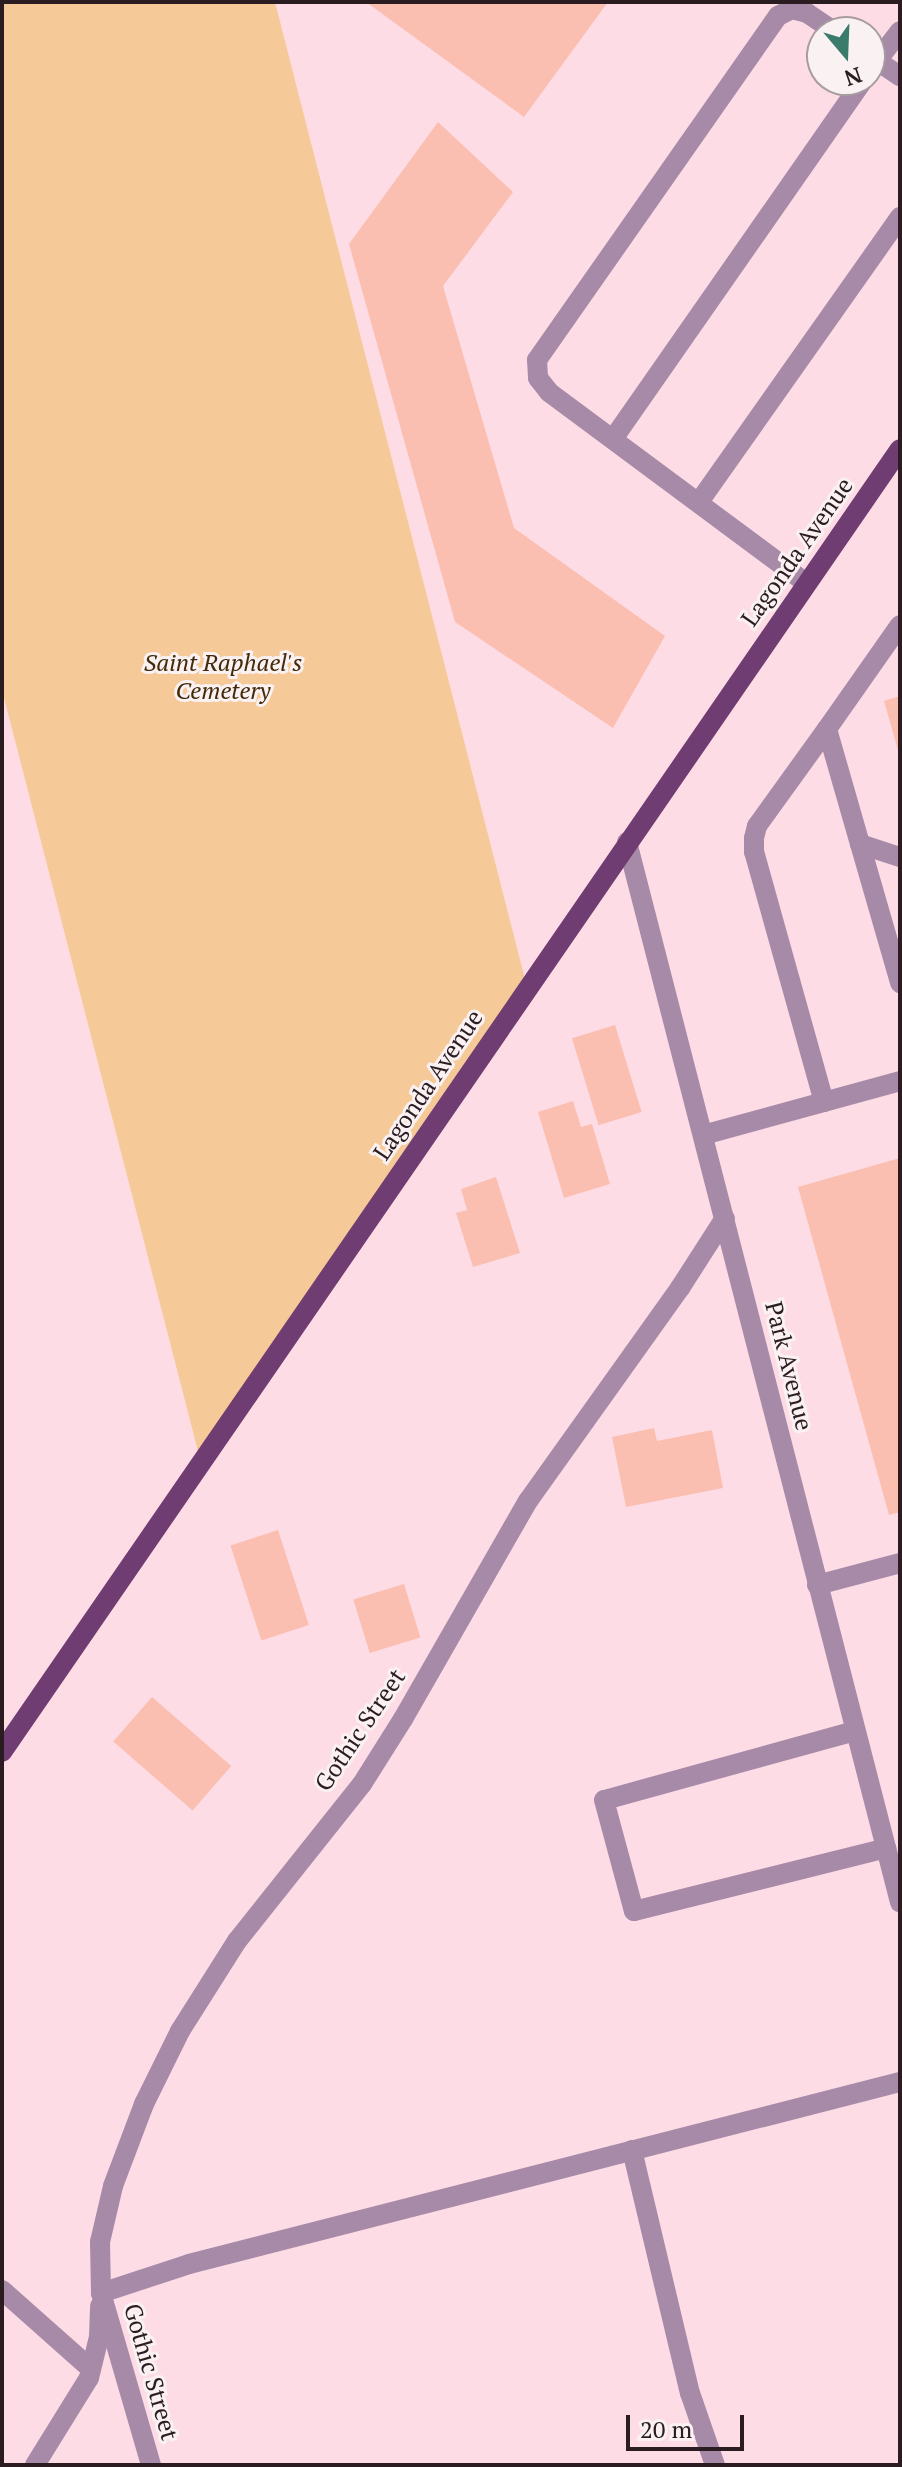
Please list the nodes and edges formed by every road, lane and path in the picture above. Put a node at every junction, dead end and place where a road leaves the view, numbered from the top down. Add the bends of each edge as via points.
1 (811, 16) edge
2 (900, 31) edge
3 (886, 46) edge
4 (852, 96) edge
5 (900, 217) edge
6 (613, 439) junction
7 (900, 449) edge
8 (699, 502) junction
9 (806, 583) junction
10 (900, 625) edge
11 (827, 729) junction
12 (627, 842) junction
13 (860, 844) junction
14 (900, 857) edge
15 (900, 983) edge
16 (900, 1081) edge
17 (824, 1102) junction
18 (703, 1135) junction
19 (725, 1218) junction
20 (900, 1563) edge
21 (817, 1585) junction
22 (855, 1731) junction
23 (2, 1752) edge
24 (886, 1848) junction
25 (900, 1902) edge
26 (900, 2082) edge
27 (632, 2150) junction
28 (2, 2290) edge
29 (101, 2293) junction
30 (91, 2369) junction
31 (35, 2465) edge
32 (151, 2465) edge
33 (715, 2465) edge

1 - 6 street via 792,9 778,16 537,360 538,378 549,392
2 - 3 street
4 - 6 street
5 - 8 street
6 - 8 street
7 - 9 main road, Lagonda Avenue
8 - 9 street
9 - 12 main road, Lagonda Avenue
10 - 11 street
11 - 13 street
11 - 17 street via 757,826 754,838
12 - 18 street, Park Avenue
12 - 23 main road, Lagonda Avenue
13 - 14 street
13 - 15 street
16 - 17 street
17 - 18 street
18 - 19 street, Park Avenue
19 - 21 street, Park Avenue
19 - 29 street, Gothic Street via 528,1501 362,1784 237,1941 180,2031 144,2104 113,2186 100,2242
20 - 21 street
21 - 22 street, Park Avenue
22 - 24 street, Park Avenue
22 - 24 street via 604,1800 634,1911
24 - 25 street, Park Avenue
26 - 27 street
27 - 29 street via 189,2264
27 - 33 street via 690,2393
28 - 30 street
29 - 30 street, Gothic Street
29 - 32 street, Gothic Street
30 - 31 street, Gothic Street

